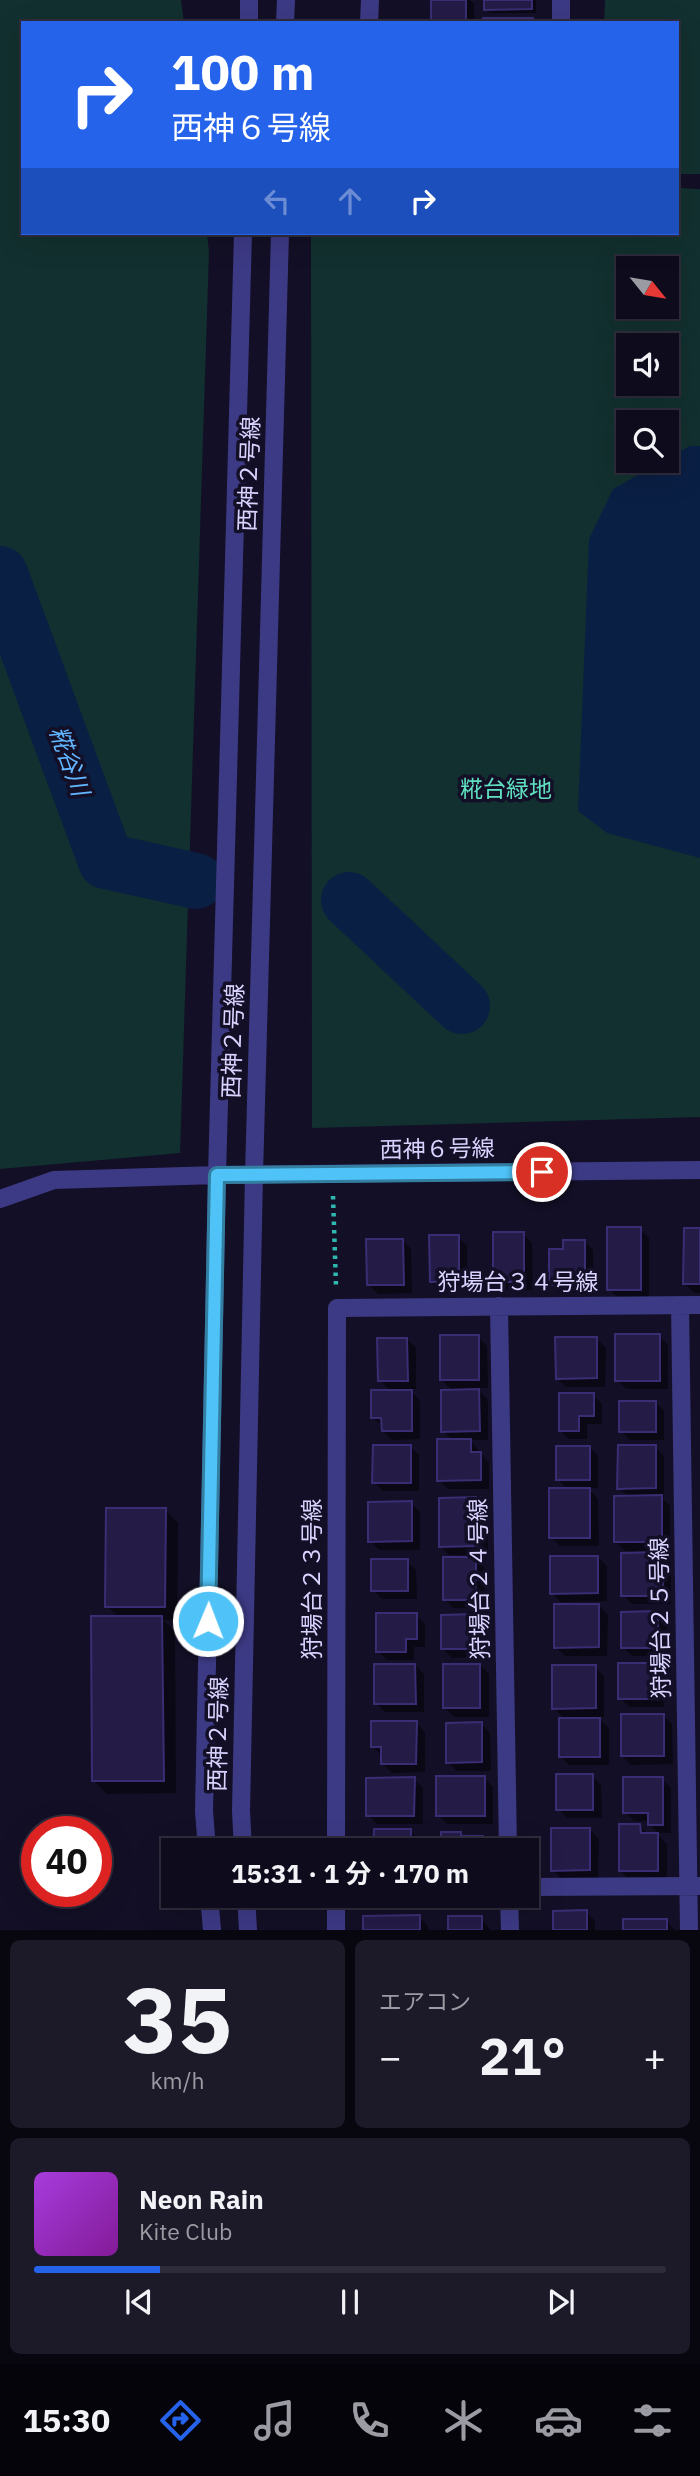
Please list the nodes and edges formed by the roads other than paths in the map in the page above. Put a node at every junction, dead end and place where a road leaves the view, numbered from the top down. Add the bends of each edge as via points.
1 (249, 0) edge
2 (286, 0) edge
3 (370, 0) edge
4 (561, 0) edge
5 (249, 21) edge
6 (285, 21) edge
7 (369, 21) edge
8 (561, 21) edge
9 (243, 235) edge
10 (280, 235) edge
11 (700, 1170) edge
12 (217, 1175) junction
13 (254, 1175) junction
14 (0, 1199) edge
15 (680, 1305) junction
16 (700, 1305) edge
17 (499, 1306) junction
18 (337, 1308) joint
19 (206, 1838) edge
20 (243, 1838) edge
21 (336, 1838) edge
22 (508, 1838) edge
23 (694, 1886) edge
24 (539, 1887) edge
25 (210, 1908) edge
26 (247, 1908) edge
27 (336, 1908) edge
28 (509, 1908) edge
29 (212, 1930) edge
30 (248, 1930) edge
31 (336, 1930) edge
32 (510, 1930) edge
33 (689, 1930) edge

1 - 5 street
2 - 6 street
3 - 7 street
4 - 8 street
9 - 12 street, 西神２号線
10 - 13 street, 西神２号線
11 - 13 street, 西神６号線
12 - 13 street, 西神６号線
12 - 14 street, 西神６号線 via 54,1180
12 - 19 street, 西神２号線
13 - 20 street, 西神２号線
15 - 16 street, 狩場台３４号線
15 - 17 street, 狩場台３４号線
15 - 23 street, 狩場台２５号線
17 - 18 street, 狩場台３４号線
17 - 22 street, 狩場台２４号線
18 - 21 street, 狩場台２３号線
23 - 24 street
23 - 33 street, 狩場台２５号線
25 - 29 street
26 - 30 street
27 - 31 street
28 - 32 street

